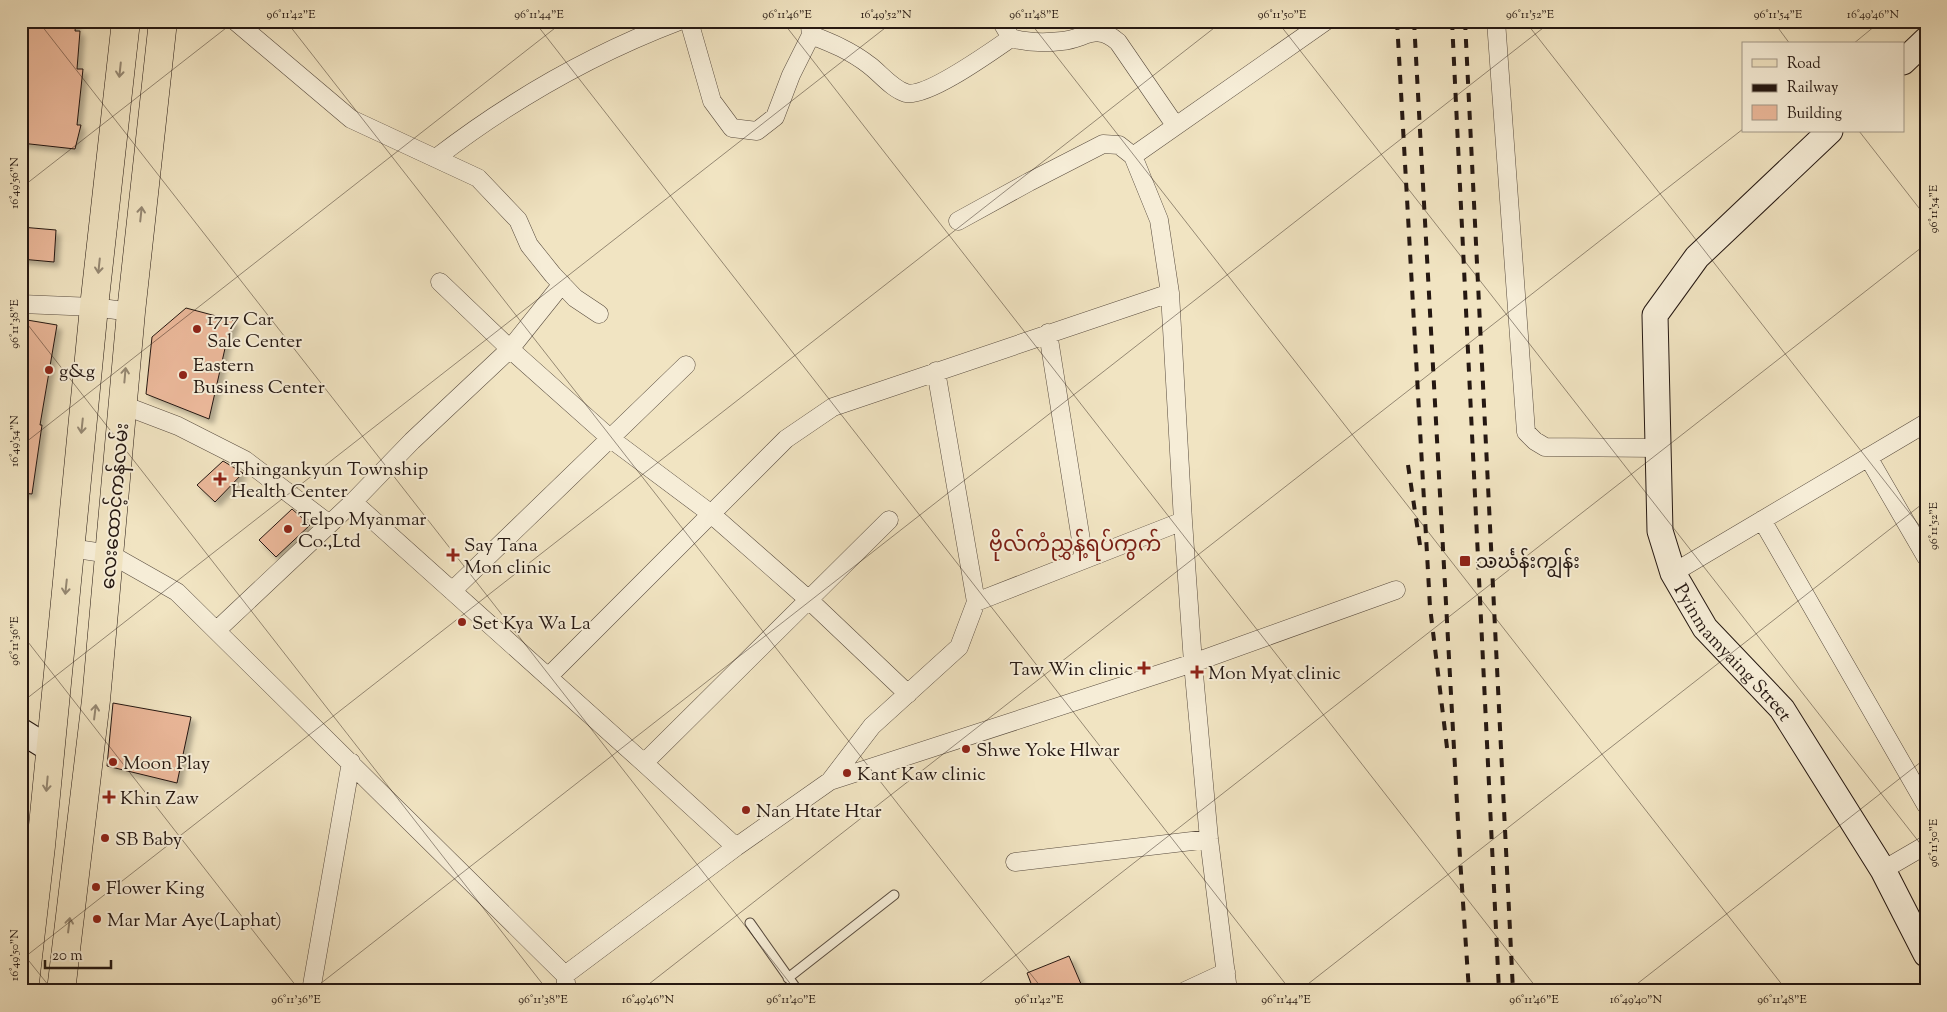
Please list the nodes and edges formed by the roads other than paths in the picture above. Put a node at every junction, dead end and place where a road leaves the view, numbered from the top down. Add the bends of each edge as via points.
1 (126, 21) edge
2 (163, 21) edge
3 (235, 21) edge
4 (679, 21) edge
5 (689, 21) edge
6 (1002, 21) edge
7 (1326, 21) edge
8 (1496, 21) edge
9 (812, 28) edge
10 (1106, 28) edge
11 (1011, 38) junction
12 (1926, 40) edge
13 (1904, 61) edge
14 (1175, 125) junction
15 (1829, 132) edge
16 (1132, 156) junction
17 (436, 158) junction
18 (958, 221) dead end
19 (440, 282) dead end
20 (562, 284) junction
21 (1170, 293) junction
22 (21, 304) edge
23 (94, 307) junction
24 (131, 312) junction
25 (599, 314) dead end
26 (1048, 333) junction
27 (510, 349) junction
28 (686, 365) dead end
29 (936, 371) junction
30 (123, 404) junction
31 (1926, 423) edge
32 (610, 439) junction
33 (1658, 448) junction
34 (1868, 457) junction
35 (353, 502) junction
36 (710, 513) junction
37 (889, 520) dead end
38 (1762, 520) junction
39 (1183, 522) junction
40 (328, 523) junction
41 (70, 548) junction
42 (110, 554) junction
43 (1926, 558) edge
44 (1084, 559) junction
45 (1672, 573) junction
46 (1396, 590) dead end
47 (452, 591) junction
48 (809, 600) junction
49 (976, 602) junction
50 (217, 630) junction
51 (1193, 663) junction
52 (548, 677) junction
53 (908, 694) junction
54 (21, 731) edge
55 (50, 749) junction
56 (90, 751) junction
57 (351, 762) junction
58 (644, 763) junction
59 (830, 782) junction
60 (1926, 805) edge
61 (1210, 840) junction
62 (1926, 845) edge
63 (41, 846) junction
64 (736, 847) junction
65 (78, 850) junction
66 (1015, 862) dead end
67 (1883, 870) junction
68 (894, 895) dead end
69 (750, 923) dead end
70 (1926, 954) edge
71 (1226, 972) junction
72 (788, 978) junction
73 (566, 983) edge
74 (24, 991) edge
75 (61, 991) edge
76 (311, 991) edge
77 (798, 991) edge
78 (1186, 991) edge
79 (1228, 991) edge

1 -> 23 main road, လေးထောင့်ကန်လမ်း
24 -> 2 main road, လေးထောင့်ကန်လမ်း
3 - 17 street via 351,119
4 - 17 street via 637,37 555,80 468,134
5 - 9 street via 712,101 732,128 757,131 775,117
6 - 11 street
7 - 14 street
8 - 33 street via 1526,432 1545,447
9 - 11 street via 906,93 922,91 955,75
10 - 11 street via 1055,42 1028,43
10 - 14 street
12 - 13 street
14 - 16 street
15 - 33 street, Pyinmamyaing Street via 1697,257 1655,315
16 - 18 street via 1119,145 1103,144
16 - 21 street via 1159,220
17 - 20 street via 478,178 518,220 529,245
19 - 27 street
20 - 25 street via 575,298
20 - 27 street
21 - 26 street
21 - 39 street
22 - 23 street
23 - 24 street
23 -> 41 main road, လေးထောင့်ကန်လမ်း
30 -> 24 main road, လေးထောင့်ကန်လမ်း
26 - 29 street
26 - 44 street
27 - 32 street
27 - 35 street
28 - 32 street
29 - 36 street via 833,407 786,439
29 - 49 street
30 - 40 street via 178,426 245,460
30 - 42 main road, လေးထောင့်ကန်လမ်း
31 - 34 street
32 - 36 street
32 - 47 street
33 - 45 street, Pyinmamyaing Street via 1660,531
34 - 38 street
34 - 43 street
35 - 40 street
35 - 47 street
36 - 48 street
36 - 52 street
37 - 48 street
38 - 45 street
38 - 60 street
39 - 44 street
39 - 51 street
40 - 50 street
41 - 42 street
41 -> 55 main road, လေးထောင့်ကန်လမ်း
42 - 50 street via 177,592
56 -> 42 main road, လေးထောင့်ကန်လမ်း
44 - 49 street
45 - 67 street, Pyinmamyaing Street via 1705,628 1782,709
46 - 51 street
47 - 52 street
48 - 53 street
48 - 58 street
49 - 53 street via 959,647
50 - 57 street
51 - 59 street
51 - 61 street
52 - 58 street
53 - 59 street via 872,726
54 - 55 street
55 - 56 main road
55 -> 63 main road, လေးထောင့်ကန်လမ်း
56 - 65 main road, လေးထောင့်ကန်လမ်း
57 - 73 street
57 - 76 street
58 - 64 street
59 - 64 street
61 - 66 street
61 - 71 street
62 - 67 street
63 - 65 main road
63 - 74 main road, လေးထောင့်ကန်လမ်း
64 - 73 street
75 -> 65 main road, လေးထောင့်ကန်လမ်း
67 - 70 street, Pyinmamyaing Street
68 - 72 lane
69 - 72 lane
71 - 78 street
71 - 79 street
72 - 77 lane

